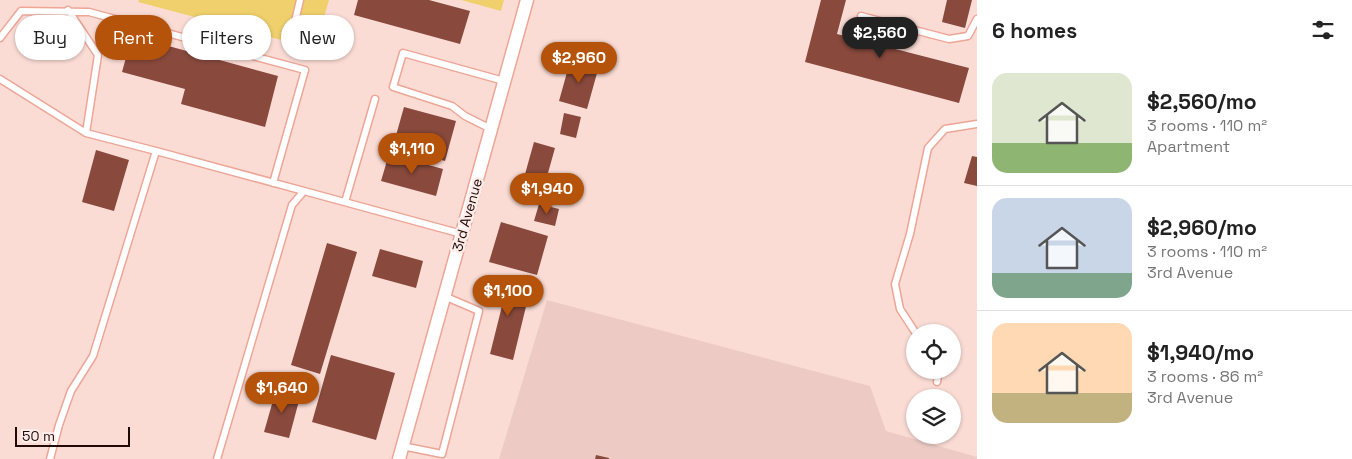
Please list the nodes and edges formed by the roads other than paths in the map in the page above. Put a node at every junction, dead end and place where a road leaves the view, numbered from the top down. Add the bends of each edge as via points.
1 (300, 0) edge
2 (527, 0) edge
3 (68, 10) junction
4 (296, 15) edge
5 (861, 16) dead end
6 (977, 19) edge
7 (0, 38) edge
8 (0, 80) edge
9 (504, 81) junction
10 (375, 99) dead end
11 (977, 124) edge
12 (491, 129) junction
13 (86, 133) junction
14 (156, 151) junction
15 (273, 183) junction
16 (304, 191) junction
17 (345, 202) junction
18 (462, 234) junction
19 (444, 296) junction
20 (910, 324) edge
21 (938, 379) edge
22 (937, 382) dead end
23 (402, 446) junction
24 (50, 459) edge
25 (218, 459) edge
26 (399, 459) edge

1 - 4 lane
2 - 9 street, 3rd Avenue
3 - 7 lane via 21,11
3 - 13 lane via 98,55
3 - 15 lane via 89,12 305,70
5 - 6 lane via 949,39 968,36
8 - 13 lane
9 - 12 street, 3rd Avenue
9 - 12 lane via 404,53 393,86 452,106
10 - 17 lane
11 - 20 lane via 944,130 928,148 910,234 895,284 900,309
12 - 18 street, 3rd Avenue
13 - 14 lane
14 - 15 lane
14 - 24 lane via 93,356 71,391
15 - 16 lane
16 - 17 lane
16 - 25 lane via 292,205
17 - 18 lane
18 - 19 street, 3rd Avenue
19 - 23 street, 3rd Avenue
19 - 23 lane via 479,310 442,454
21 - 22 lane
23 - 26 street, 3rd Avenue

